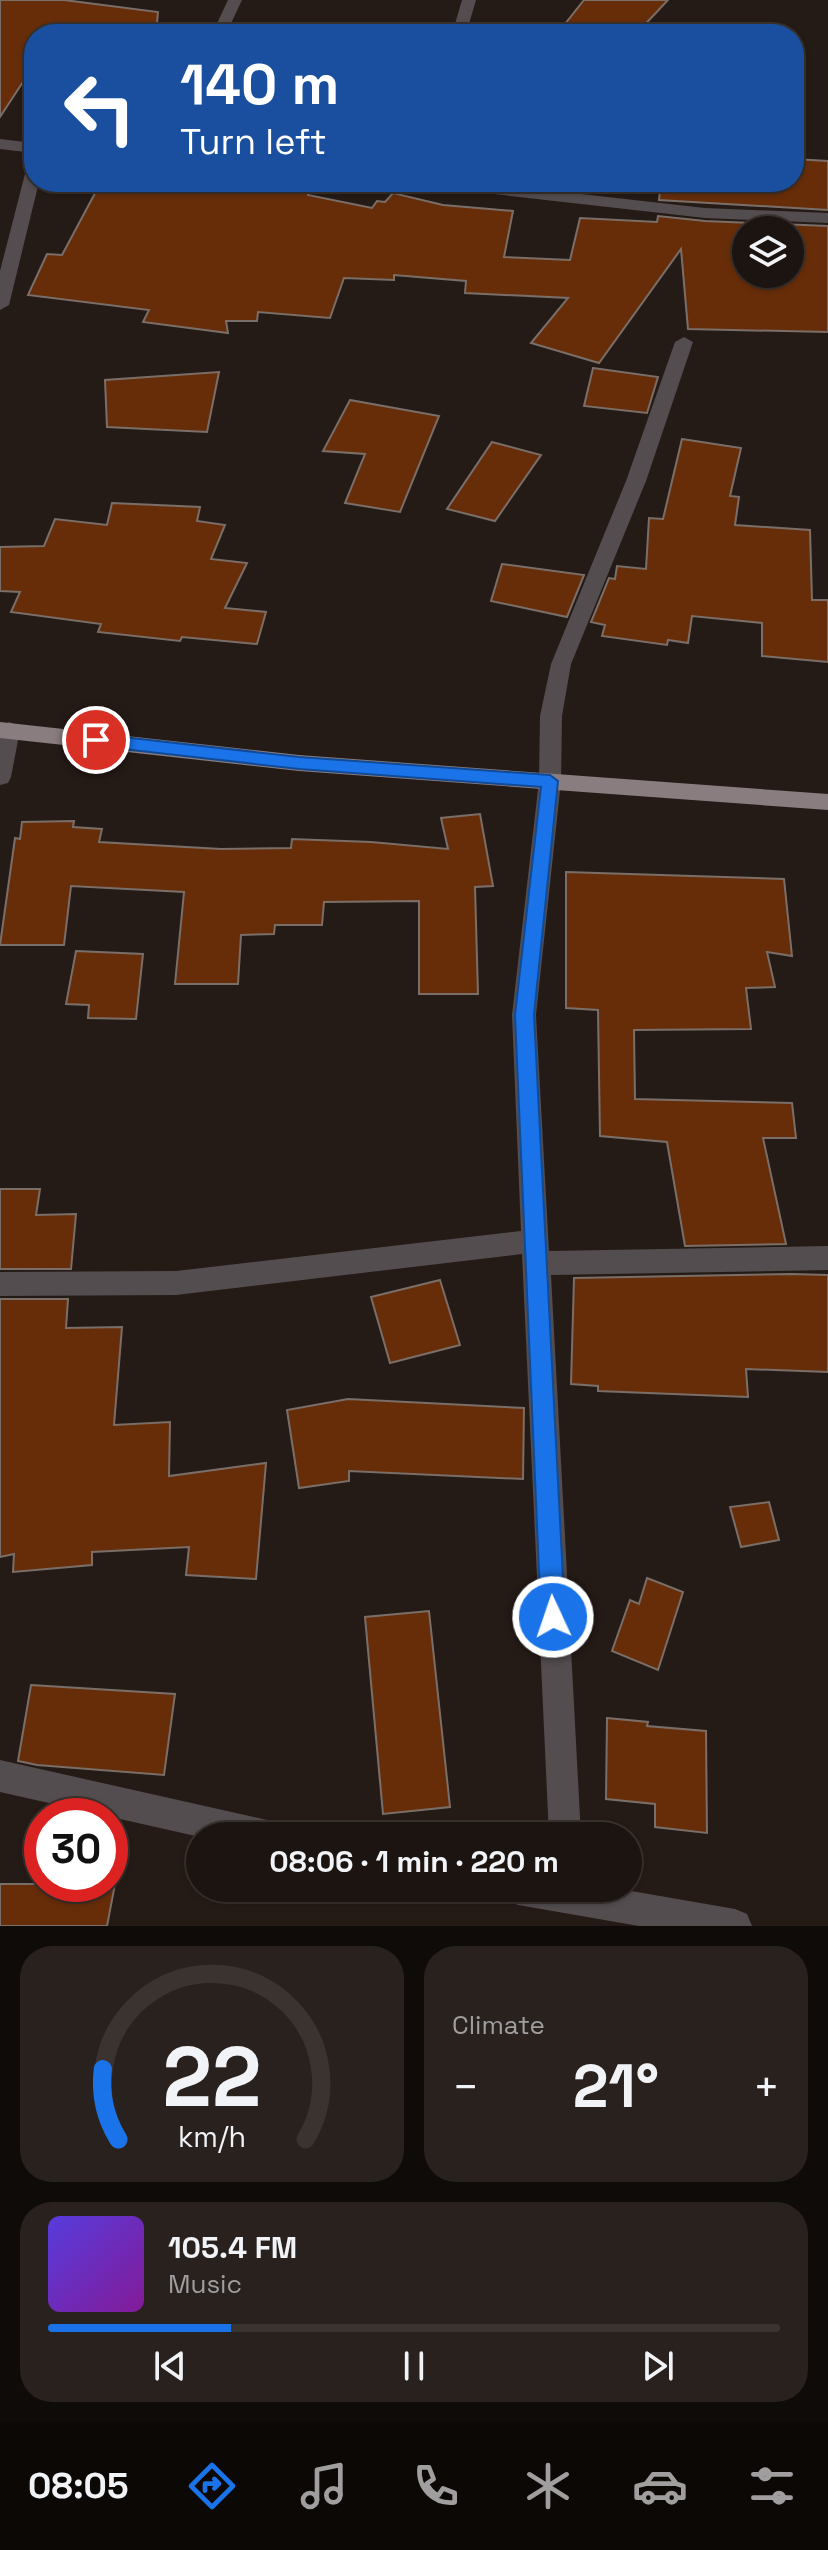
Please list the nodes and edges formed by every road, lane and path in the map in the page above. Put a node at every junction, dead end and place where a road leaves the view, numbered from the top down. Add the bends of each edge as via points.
1 (235, 0) edge
2 (469, 0) edge
3 (224, 24) edge
4 (462, 24) edge
5 (0, 144) edge
6 (24, 147) edge
7 (28, 192) edge
8 (520, 192) edge
9 (828, 218) edge
10 (0, 305) edge
11 (684, 342) dead end
12 (5, 730) edge
13 (0, 777) edge
14 (550, 781) junction
15 (828, 802) edge
16 (534, 1252) junction
17 (828, 1258) edge
18 (0, 1284) edge
19 (0, 1776) edge
20 (205, 1822) edge
21 (564, 1822) edge
22 (582, 1902) edge
23 (603, 1915) edge
24 (735, 1926) edge

1 - 3 street
2 - 4 street
5 - 6 street
7 - 10 street
8 - 9 street via 705,213
11 - 14 street via 636,481 561,664 551,716
12 - 13 street
12 - 14 main road via 299,763
14 - 15 main road
14 - 16 street via 524,1015
16 - 17 street
16 - 18 street via 176,1283
16 - 21 street
19 - 20 street
22 - 23 street
23 - 24 street

